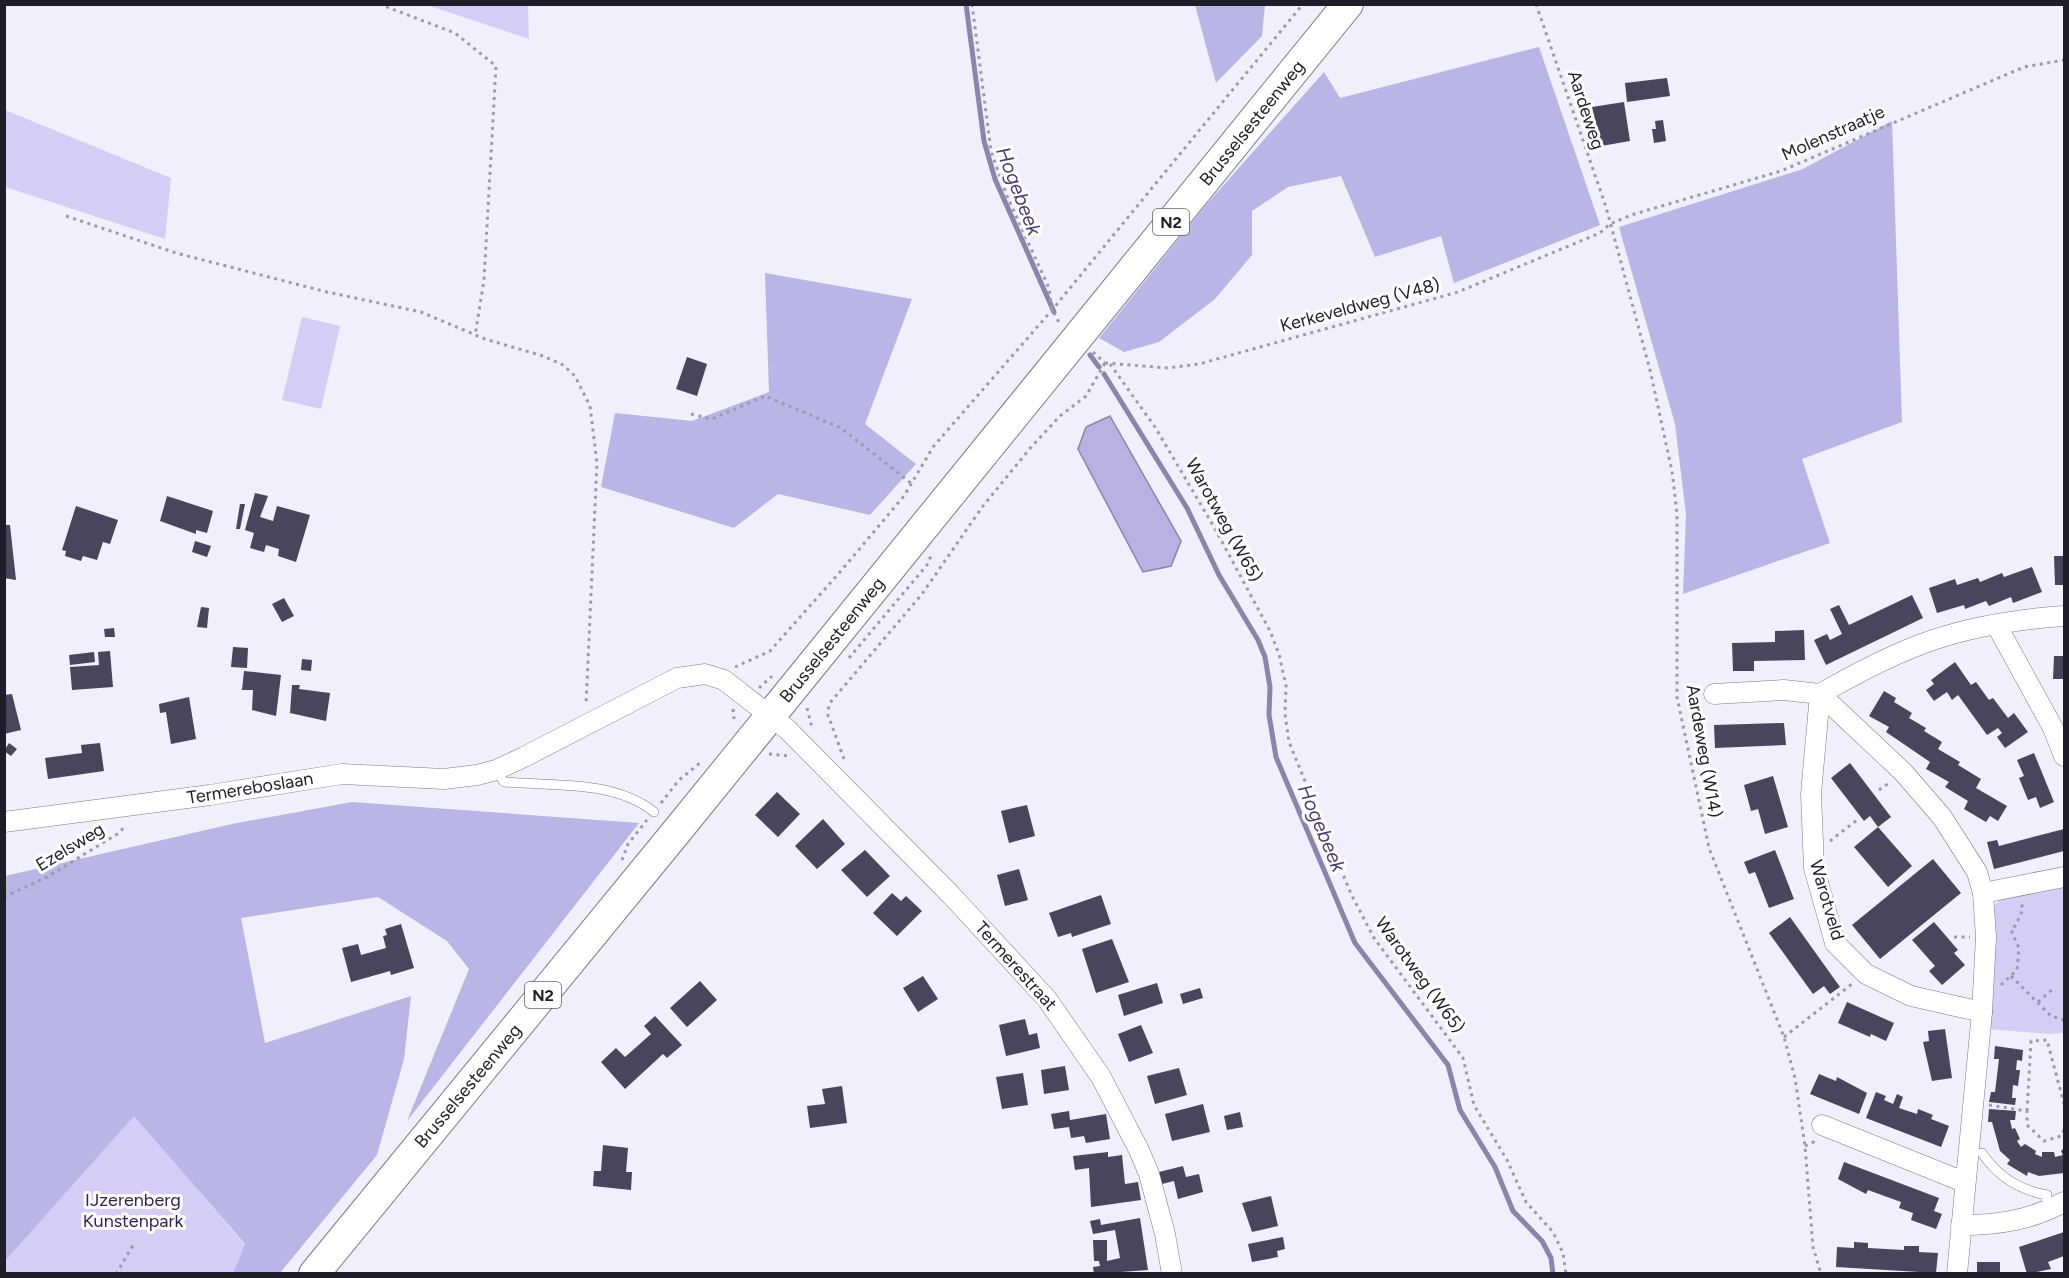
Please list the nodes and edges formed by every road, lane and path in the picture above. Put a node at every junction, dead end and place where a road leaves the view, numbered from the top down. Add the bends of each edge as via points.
1 (379, 4) edge
2 (972, 4) edge
3 (1303, 4) edge
4 (1348, 4) edge
5 (1536, 4) edge
6 (2064, 60) edge
7 (66, 216) dead end
8 (1610, 224) junction
9 (1052, 310) junction
10 (1061, 326) dead end
11 (475, 336) junction
12 (1092, 351) dead end
13 (1105, 363) junction
14 (1110, 364) junction
15 (691, 414) dead end
16 (912, 484) junction
17 (2064, 616) edge
18 (1997, 626) junction
19 (731, 673) dead end
20 (1714, 694) dead end
21 (1820, 694) junction
22 (770, 715) junction
23 (585, 725) junction
24 (2064, 756) edge
25 (845, 763) dead end
26 (496, 770) junction
27 (136, 806) junction
28 (654, 812) dead end
29 (1857, 820) dead end
30 (4, 822) edge
31 (1814, 854) junction
32 (2064, 877) edge
33 (2015, 887) junction
34 (1983, 892) junction
35 (4, 897) edge
36 (1866, 974) junction
37 (2011, 976) junction
38 (2053, 989) dead end
39 (1998, 991) dead end
40 (2038, 1002) junction
41 (1982, 1012) junction
42 (2064, 1020) edge
43 (1784, 1037) junction
44 (1972, 1102) junction
45 (2064, 1104) edge
46 (2027, 1111) junction
47 (1822, 1125) dead end
48 (2064, 1130) edge
49 (1982, 1153) dead end
50 (1964, 1182) junction
51 (2064, 1202) edge
52 (2046, 1212) junction
53 (1961, 1225) junction
54 (135, 1242) dead end
55 (116, 1274) edge
56 (314, 1274) edge
57 (1172, 1274) edge
58 (1566, 1274) edge
59 (1821, 1274) edge
60 (1958, 1274) edge

1 - 11 path via 455,33 496,66 484,280
2 - 9 path via 992,151 1007,196 1049,288
3 - 9 path
4 - 22 main road, Brusselsesteenweg / N2
5 - 8 path, Aardeweg
6 - 8 path, Molenstraatje via 2024,67 1781,171 1631,214
7 - 11 path via 176,253 422,312
8 - 14 path, Kerkeveldweg (V48) via 1600,233 1458,292 1199,364 1168,368
8 - 43 path, Aardeweg (W14) via 1650,370 1672,471 1677,513 1677,697 1691,768 1709,848
9 - 10 path
9 - 16 path via 933,447
11 - 23 path via 563,365 584,388 590,406 597,463
12 - 13 path
13 - 14 path, Kerkeveldweg (V48)
13 - 25 path via 1086,396 1032,446 983,506 922,594 829,704 831,724
14 - 58 path, Warotweg (W65) via 1161,437 1215,527 1270,632 1286,686 1289,742 1351,894 1374,938 1463,1058 1474,1105 1507,1160 1526,1202 1553,1232 1563,1253
15 - 16 path via 712,419 765,396 841,428
16 - 19 path via 778,643 764,654 738,664
17 - 18 street
18 - 21 street via 1931,640
18 - 24 street via 2053,728
20 - 21 street via 1784,690
21 - 31 street, Warotveld via 1811,794
21 - 34 street via 1903,772 1942,817 1977,872
22 - 23 street, Termereboslaan via 724,680 696,675 668,682
22 - 56 main road, Brusselsesteenweg / N2
22 - 57 street, Termerestraat via 952,896 1047,999 1076,1038 1126,1122 1146,1166
23 - 26 street, Termereboslaan
26 - 27 street, Termereboslaan via 444,779 342,774
26 - 28 lane via 504,782 615,792 640,801
27 - 30 street, Termereboslaan
27 - 35 path, Ezelsweg via 119,833 47,877
29 - 31 path
31 - 36 street, Warotveld via 1814,868 1835,943
32 - 33 street
33 - 34 street
33 - 37 path via 2023,909 2011,930 2019,948 2017,970
34 - 41 street via 1986,937
36 - 41 street, Warotveld via 1911,996
36 - 43 path
37 - 39 path
37 - 40 path
38 - 40 path
40 - 42 path via 2051,1016
41 - 44 street
43 - 59 path, Aardeweg (W14) via 1795,1078 1813,1247
44 - 46 path
44 - 50 street
45 - 46 path via 2047,1040 2031,1041
46 - 48 path via 2027,1125 2044,1141 2061,1136
47 - 50 street
49 - 52 lane via 2014,1185 2047,1195
50 - 53 street
51 - 52 street
52 - 53 street via 1992,1225
53 - 60 street
54 - 55 path

